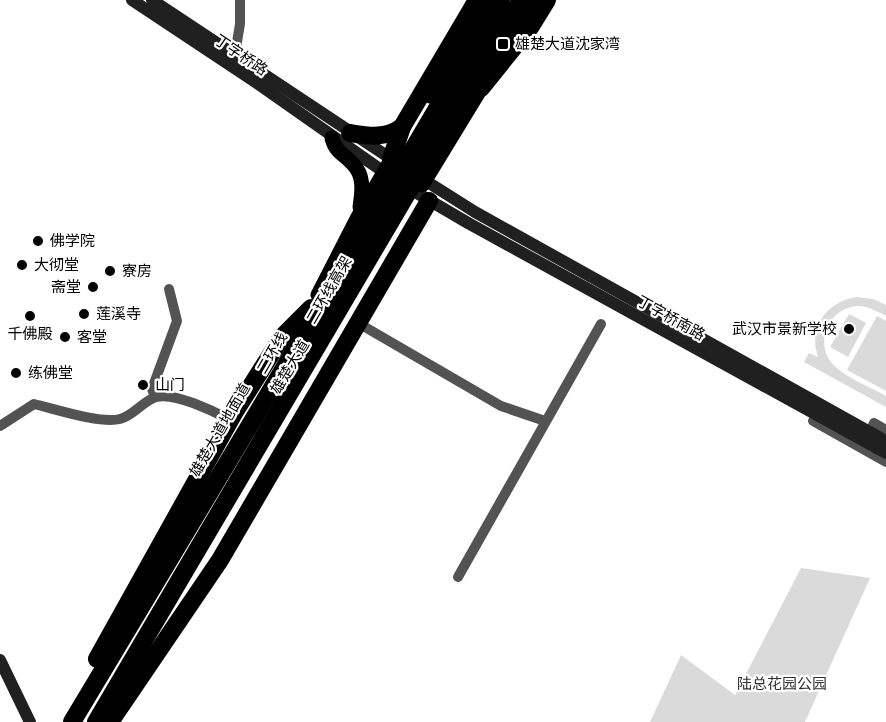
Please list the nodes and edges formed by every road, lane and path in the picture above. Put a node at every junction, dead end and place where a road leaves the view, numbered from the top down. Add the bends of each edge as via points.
1 (132, 0) edge
2 (152, 0) edge
3 (240, 0) edge
4 (477, 0) edge
5 (491, 0) edge
6 (501, 0) edge
7 (521, 0) edge
8 (542, 1) edge
9 (235, 54) junction
10 (481, 88) joint
11 (402, 127) junction
12 (341, 135) junction
13 (387, 166) junction
14 (428, 196) junction
15 (358, 217) junction
16 (169, 289) dead end
17 (311, 308) junction
18 (358, 323) junction
19 (601, 324) dead end
20 (155, 398) junction
21 (230, 420) junction
22 (545, 421) junction
23 (813, 421) dead end
24 (0, 426) edge
25 (886, 430) edge
26 (886, 441) edge
27 (861, 448) junction
28 (886, 453) edge
29 (886, 462) edge
30 (458, 577) dead end
31 (0, 660) edge
32 (30, 722) edge
33 (62, 722) edge
34 (70, 722) edge
35 (98, 722) edge
36 (110, 722) edge

1 - 12 main road, 丁字桥路
2 - 9 main road, 丁字桥路
3 - 9 street
4 - 11 highway
5 - 13 main road, 雄楚大道地面道
6 - 34 highway, 二环线
7 - 35 highway, 二环线高架
8 - 10 highway via 519,43
9 - 12 main road, 丁字桥路
10 - 14 main road, 雄楚大道
11 - 12 highway via 378,136
11 - 13 highway
12 - 13 main road
12 - 13 main road
12 - 15 main road via 335,149 354,164 361,176
13 - 14 main road
13 - 15 main road, 雄楚大道地面道
14 - 18 highway
14 - 26 main road, 丁字桥南路 via 448,195
14 - 28 main road, 丁字桥南路 via 468,223
14 - 35 main road, 雄楚大道 via 231,500
15 - 17 main road, 雄楚大道地面道
16 - 20 street via 177,321 152,389
17 - 21 highway via 282,337
17 - 34 main road, 雄楚大道地面道
18 - 22 street via 501,406
18 - 36 highway via 220,560
19 - 22 street
20 - 21 street via 169,396
20 - 24 street via 122,419 102,420 33,404
21 - 33 highway
22 - 30 street
23 - 27 street
25 - 27 street via 874,423
27 - 29 street
31 - 32 main road

